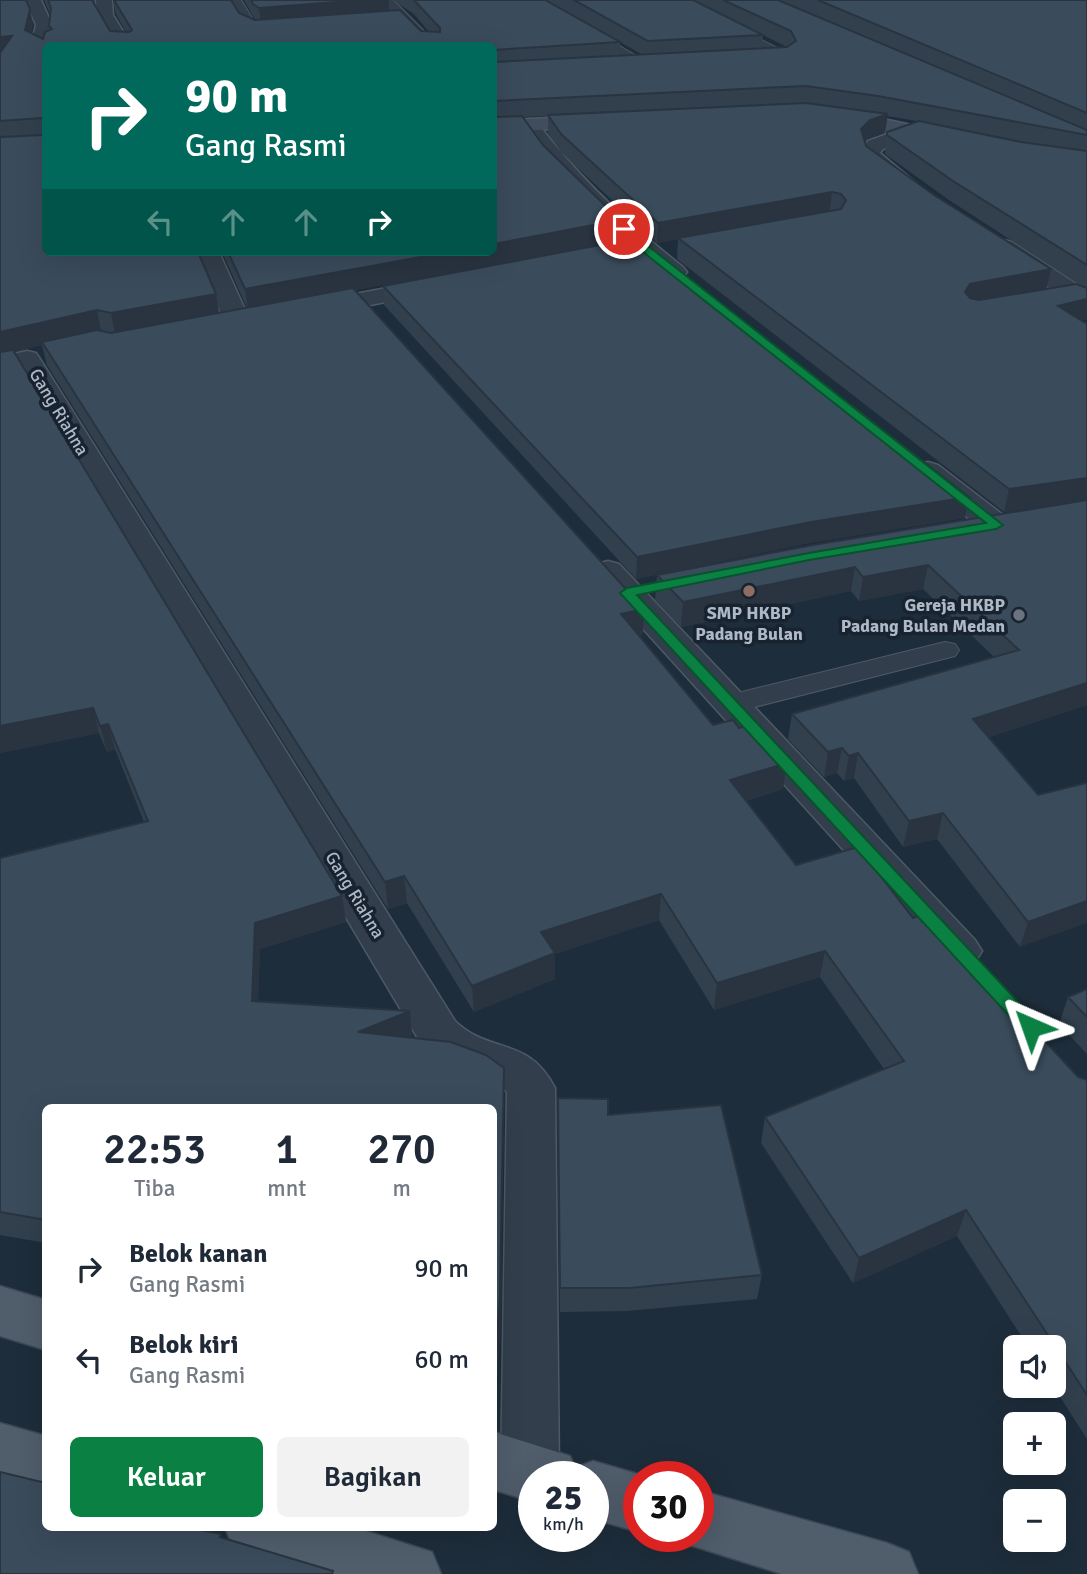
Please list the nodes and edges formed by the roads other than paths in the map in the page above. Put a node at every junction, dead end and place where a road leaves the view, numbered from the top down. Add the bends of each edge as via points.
1 (33, 0) edge
2 (104, 0) edge
3 (234, 0) edge
4 (386, 0) edge
5 (530, 0) edge
6 (672, 0) edge
7 (407, 19) junction
8 (380, 21) edge
9 (298, 28) edge
10 (122, 42) edge
11 (428, 42) edge
12 (42, 47) edge
13 (752, 61) edge
14 (619, 67) edge
15 (816, 113) edge
16 (625, 120) edge
17 (529, 125) junction
18 (497, 127) edge
19 (912, 131) junction
20 (965, 142) edge
21 (921, 194) edge
22 (984, 235) edge
23 (679, 249) edge
24 (647, 250) junction
25 (615, 251) edge
26 (209, 256) edge
27 (456, 282) edge
28 (694, 288) edge
29 (1081, 298) edge
30 (363, 300) junction
31 (1037, 300) edge
32 (288, 314) edge
33 (263, 319) edge
34 (238, 323) junction
35 (213, 328) edge
36 (390, 330) edge
37 (26, 359) edge
38 (910, 457) edge
39 (956, 532) edge
40 (582, 542) edge
41 (666, 585) edge
42 (627, 593) junction
43 (945, 650) dead end
44 (731, 704) junction
45 (984, 977) edge
46 (0, 1311) edge
47 (42, 1324) edge
48 (0, 1452) edge
49 (524, 1461) edge
50 (42, 1464) edge
51 (714, 1525) edge
52 (265, 1531) edge
53 (410, 1574) edge
54 (887, 1574) edge

1 - 12 street via 44,25
2 - 10 street via 105,15
3 - 9 lane via 253,29
4 - 7 lane
5 - 14 lane via 654,66
6 - 13 lane via 786,56
7 - 8 lane
7 - 11 lane
15 - 19 street
16 - 17 street
17 - 18 street
17 - 24 street via 552,158
19 - 20 street
19 - 21 street via 875,145 870,153
22 - 29 street
23 - 24 street
24 - 25 street
24 - 28 street
26 - 34 street
27 - 30 street
29 - 31 street
30 - 32 street
30 - 36 street
33 - 34 street
34 - 35 street
37 - 49 street, Gang Riahna via 428,1019 446,1044 514,1067 531,1088
38 - 39 street via 1009,523
40 - 42 street
41 - 42 street
42 - 44 street
43 - 44 lane
44 - 45 street
46 - 47 main road
48 - 50 main road
51 - 54 main road
52 - 53 main road

